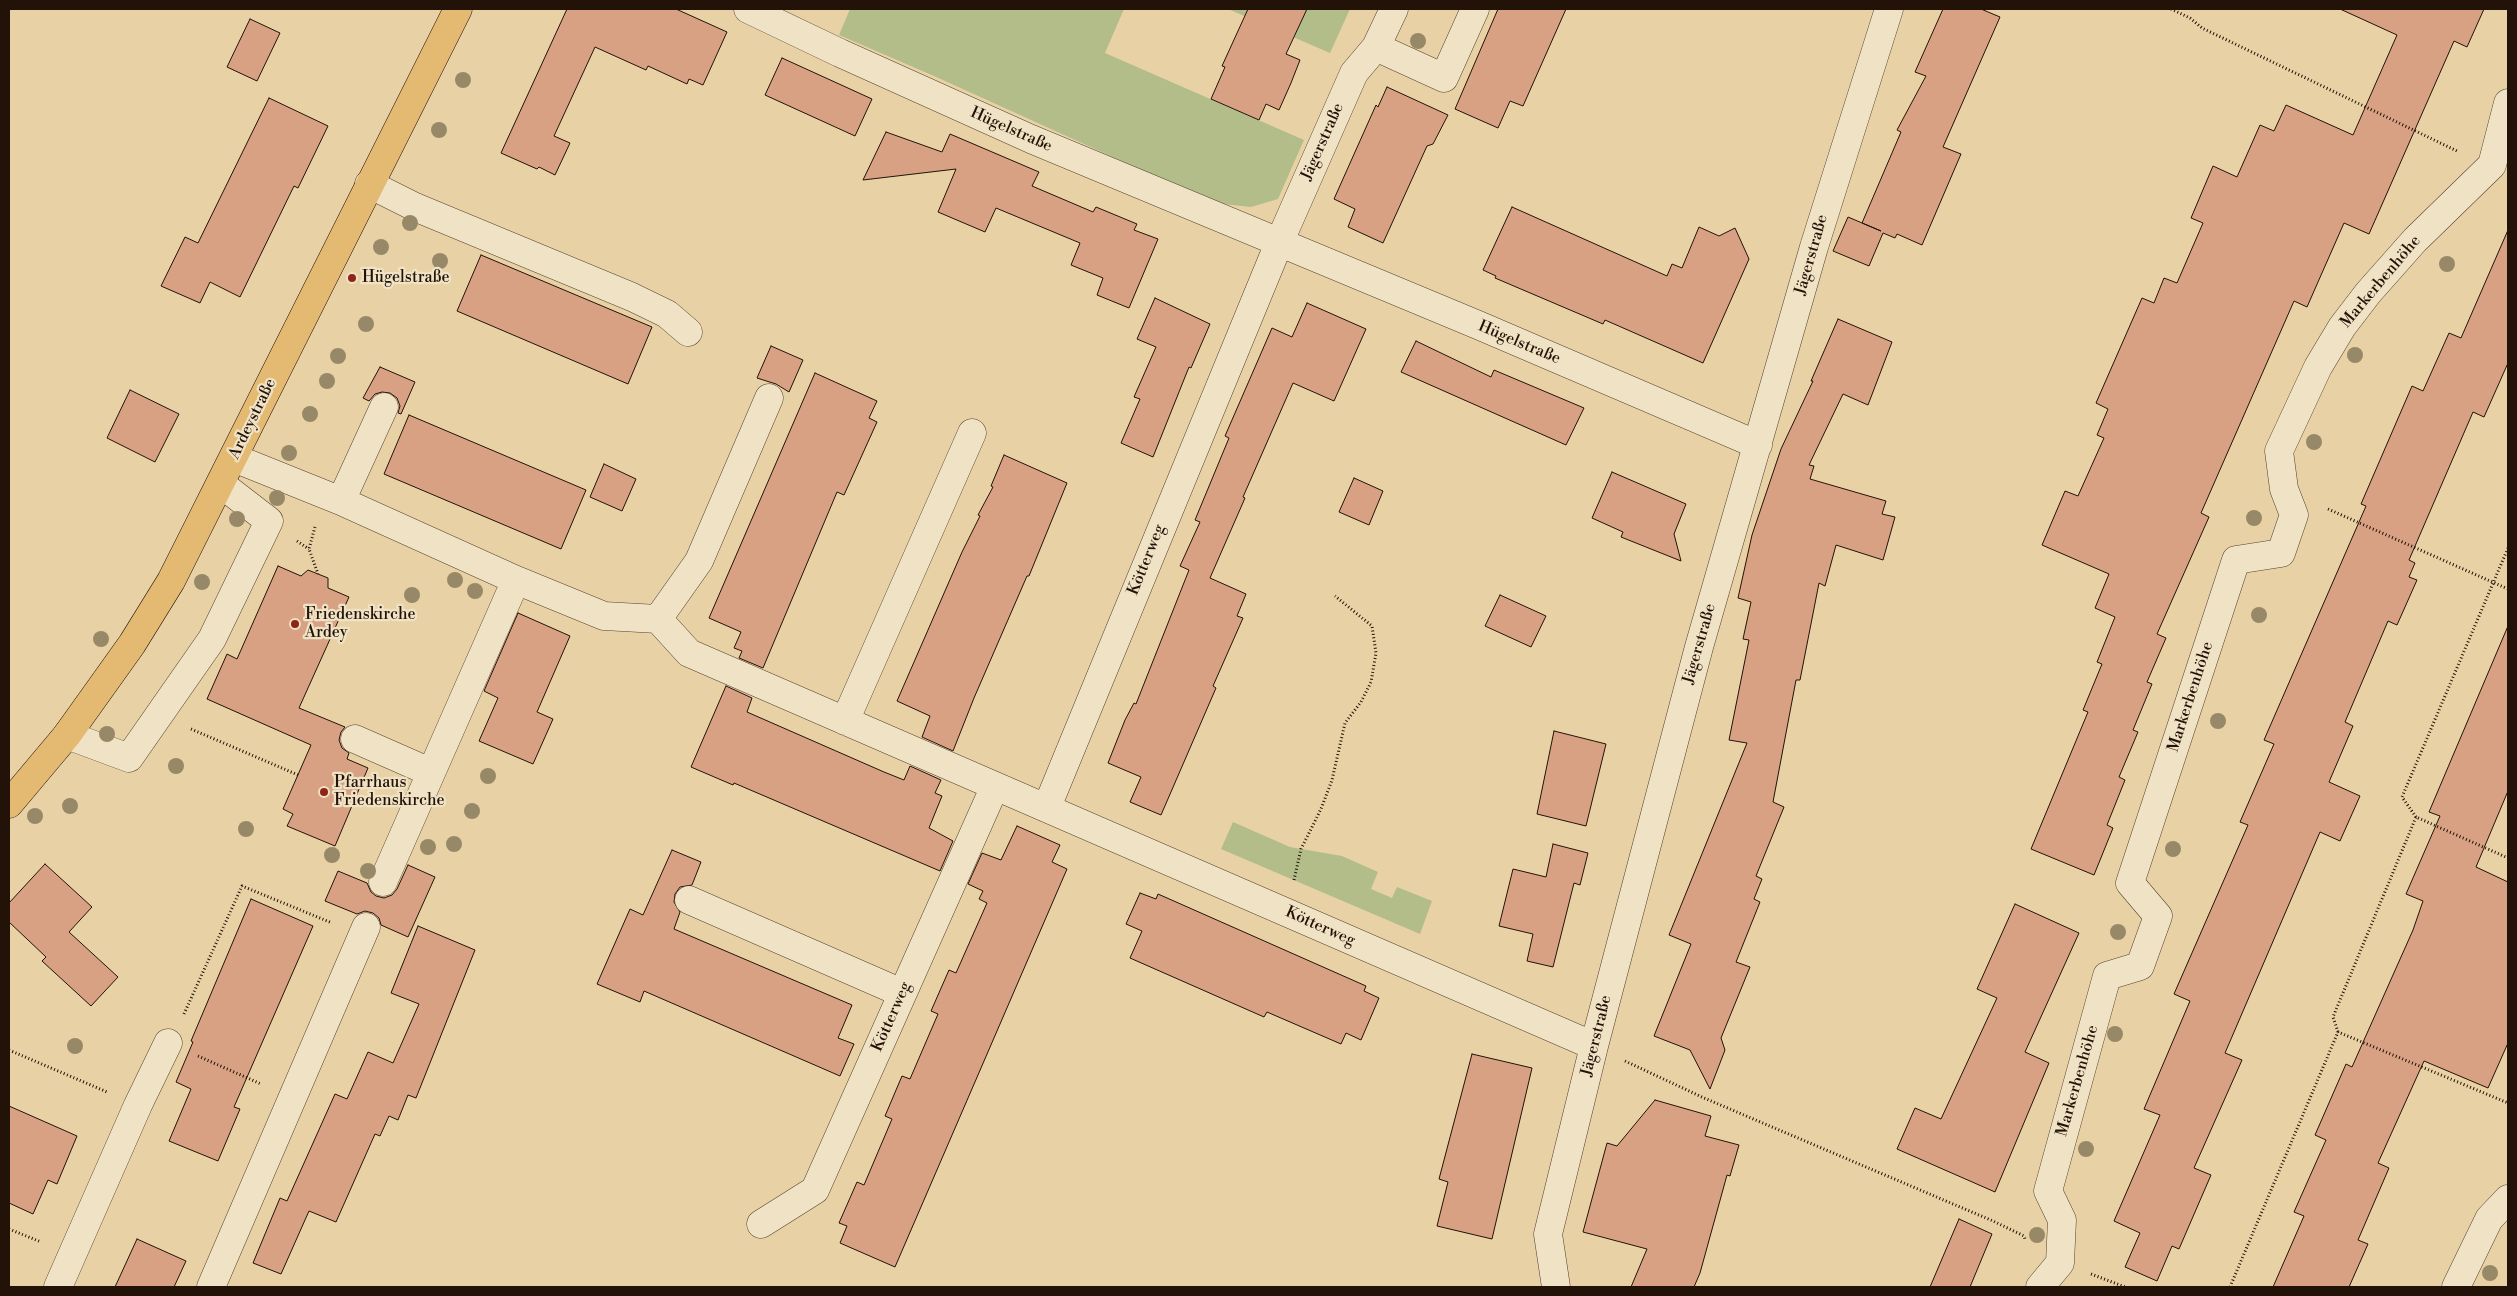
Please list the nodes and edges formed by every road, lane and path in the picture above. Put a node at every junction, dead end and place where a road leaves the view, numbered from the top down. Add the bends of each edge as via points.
1 (458, 9) edge
2 (748, 9) edge
3 (1394, 9) edge
4 (1475, 9) edge
5 (1889, 9) edge
6 (2171, 9) edge
7 (1376, 47) junction
8 (2508, 103) edge
9 (2500, 170) edge
10 (369, 184) junction
11 (1278, 242) junction
12 (688, 332) dead end
13 (769, 398) dead end
14 (384, 407) dead end
15 (972, 433) dead end
16 (1758, 445) junction
17 (234, 458) junction
18 (221, 484) junction
19 (2284, 489) junction
20 (341, 501) junction
21 (317, 518) dead end
22 (2508, 548) edge
23 (318, 574) dead end
24 (516, 580) junction
25 (2494, 583) junction
26 (2508, 589) edge
27 (1334, 596) dead end
28 (658, 619) junction
29 (845, 721) junction
30 (68, 734) junction
31 (209, 737) dead end
32 (355, 739) dead end
33 (430, 772) junction
34 (298, 775) dead end
35 (995, 786) junction
36 (9, 804) edge
37 (1047, 807) junction
38 (2416, 817) junction
39 (2508, 858) edge
40 (383, 882) dead end
41 (689, 900) dead end
42 (1285, 911) junction
43 (364, 932) joint
44 (902, 993) junction
45 (2338, 1032) junction
46 (169, 1044) junction
47 (1594, 1046) junction
48 (9, 1050) edge
49 (292, 1098) junction
50 (2508, 1103) edge
51 (138, 1105) junction
52 (2508, 1199) edge
53 (1993, 1221) dead end
54 (761, 1224) dead end
55 (2113, 1282) dead end
56 (58, 1287) edge
57 (211, 1287) edge
58 (1556, 1287) edge
59 (2040, 1287) edge
60 (2125, 1287) edge
61 (2230, 1287) edge
62 (2456, 1287) edge

1 - 10 main road, Ardeystraße
2 - 11 street, Hügelstraße via 1031,139
3 - 7 street, Jägerstraße
4 - 7 street via 1444,78
5 - 16 street, Jägerstraße via 1814,247
6 - 9 path via 2202,28
7 - 11 street, Jägerstraße via 1354,73
8 - 9 street
9 - 19 street, Markerbenhöhe via 2415,240 2342,327 2318,367 2279,451
10 - 12 street via 414,207 668,314
10 - 17 main road, Ardeystraße
11 - 16 street, Hügelstraße
11 - 37 street, Kötterweg
13 - 28 street via 699,561
14 - 20 street
15 - 29 street
16 - 47 street, Jägerstraße via 1699,647
17 - 18 main road, Ardeystraße
17 - 20 street
18 - 30 main road, Ardeystraße via 171,581 132,644
18 - 30 street via 270,521 212,639 129,758
19 - 25 path
19 - 59 street, Markerbenhöhe via 2294,515 2281,553 2236,560 2130,883 2158,916 2140,966 2107,976 2048,1191 2062,1220 2060,1263
20 - 24 street
21 - 23 path via 309,549
22 - 25 path
24 - 28 street via 604,616
24 - 33 street
25 - 26 path
25 - 38 path via 2402,798
27 - 42 path via 1372,626 1376,653 1370,682 1361,702 1344,723 1332,780 1301,849
28 - 29 street, Kötterweg via 689,653
29 - 35 street, Kötterweg
30 - 36 main road, Ardeystraße
31 - 34 path
32 - 33 street
33 - 40 street
35 - 37 street, Kötterweg
35 - 44 street, Kötterweg
37 - 42 street, Kötterweg
38 - 39 path
38 - 45 path via 2333,1016
41 - 44 street
42 - 47 street, Kötterweg
43 - 46 path via 242,886
43 - 49 street
44 - 54 street, Kötterweg via 815,1190
45 - 50 path
45 - 61 path
46 - 49 path
46 - 51 street
47 - 53 path via 1704,1098
47 - 58 street, Jägerstraße via 1548,1234
48 - 51 path
49 - 57 street
51 - 56 street
52 - 62 street via 2489,1219
55 - 60 path

